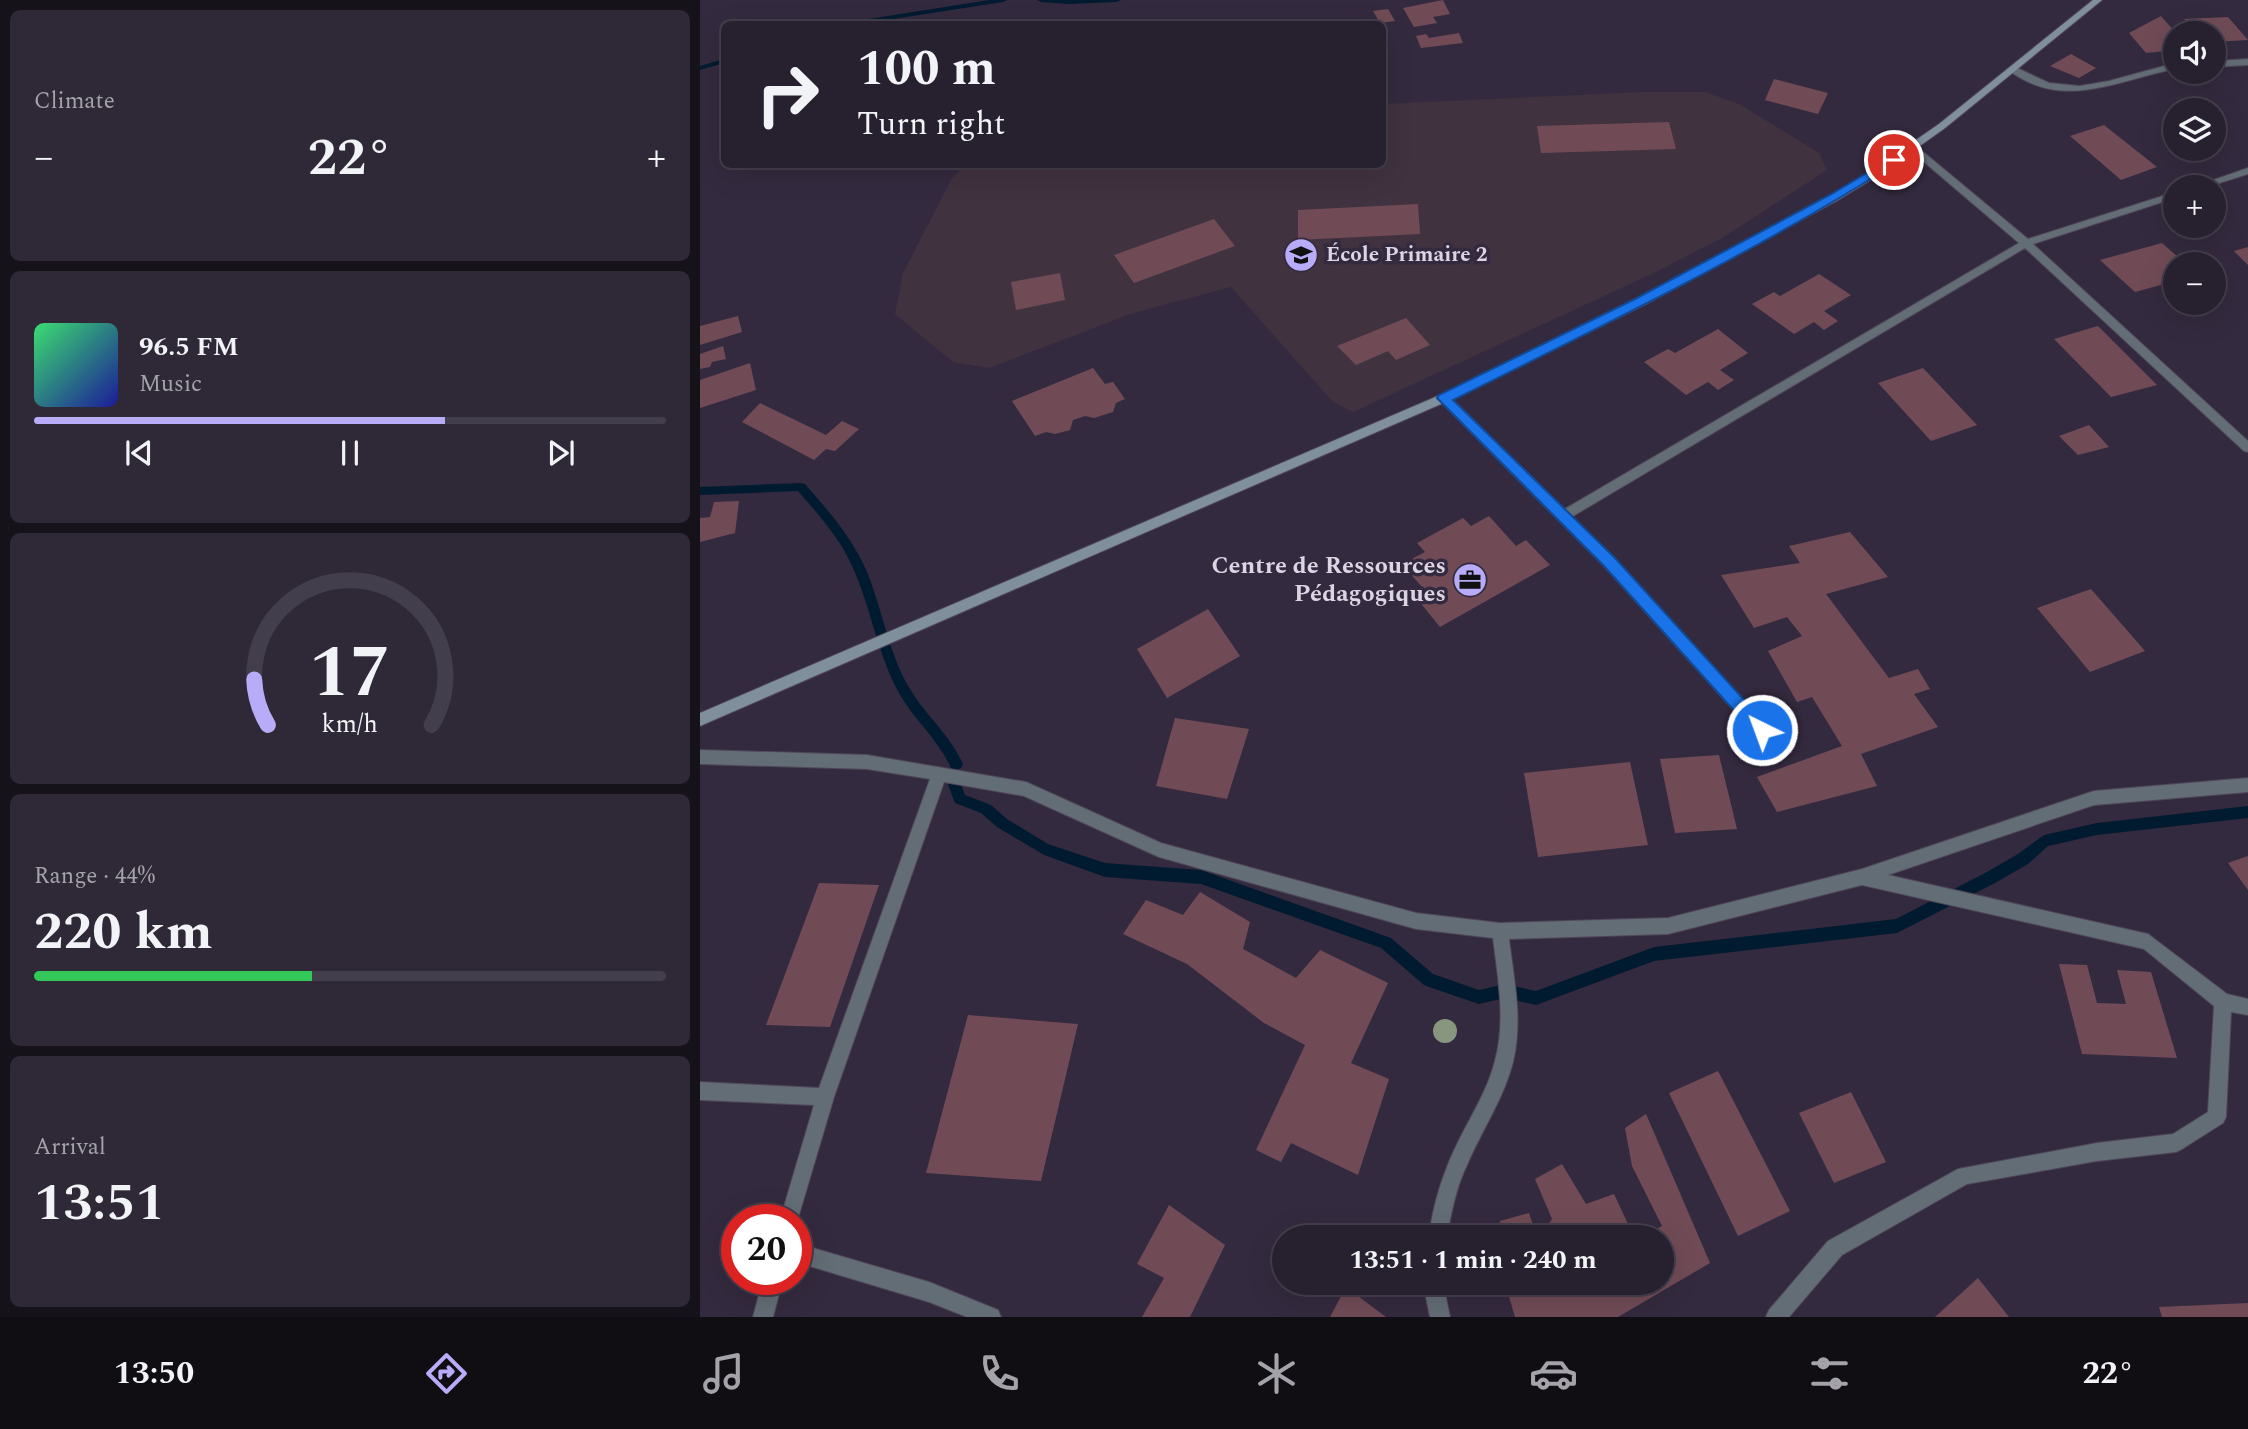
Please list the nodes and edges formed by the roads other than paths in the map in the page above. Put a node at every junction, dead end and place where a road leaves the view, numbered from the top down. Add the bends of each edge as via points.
1 (2098, 0) edge
2 (2248, 62) edge
3 (2226, 63) edge
4 (2012, 69) junction
5 (2163, 69) edge
6 (1913, 148) junction
7 (2248, 172) edge
8 (2226, 179) edge
9 (2163, 199) edge
10 (2026, 243) junction
11 (1444, 398) junction
12 (2248, 447) edge
13 (1563, 516) junction
14 (700, 720) edge
15 (1762, 730) dead end
16 (700, 757) edge
17 (940, 774) junction
18 (2248, 785) edge
19 (1862, 877) junction
20 (1500, 931) junction
21 (2223, 1002) junction
22 (2248, 1007) edge
23 (700, 1091) edge
24 (825, 1097) junction
25 (794, 1204) edge
26 (1440, 1225) edge
27 (812, 1257) edge
28 (769, 1295) edge
29 (1435, 1295) edge
30 (763, 1317) edge
31 (991, 1317) edge
32 (1440, 1317) edge
33 (1776, 1317) edge

1 - 4 main road
2 - 3 street
4 - 5 street via 2047,85 2071,89 2102,86
4 - 6 main road
6 - 10 street
6 - 11 main road via 1835,198 1721,260
7 - 8 street
9 - 10 street
10 - 12 street
10 - 13 street
11 - 13 street
11 - 14 main road
13 - 15 street
16 - 17 street via 867,762
17 - 20 street via 1026,789 1159,850 1416,921
17 - 24 street
18 - 19 street via 2094,798
19 - 20 street via 1668,926
19 - 21 street via 2148,942
20 - 26 street via 1509,1017 1507,1049 1490,1102 1462,1152
21 - 22 street
21 - 33 street via 2217,1117 2176,1143 1964,1174 1835,1248
23 - 24 street
24 - 25 street
27 - 31 street via 929,1292
28 - 30 street
29 - 32 street

